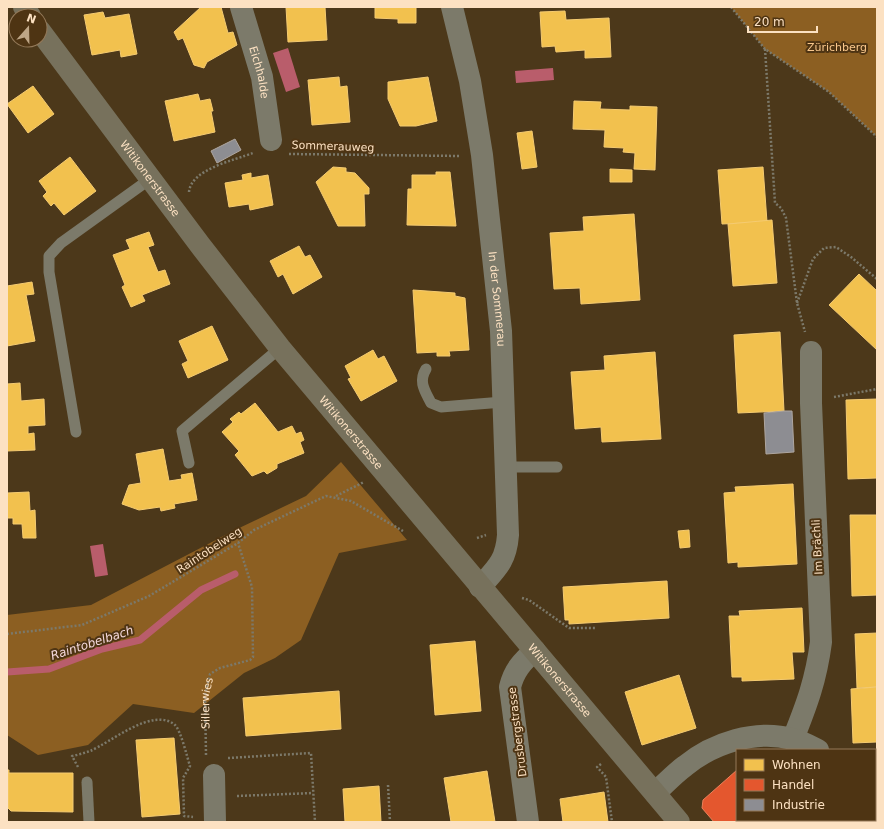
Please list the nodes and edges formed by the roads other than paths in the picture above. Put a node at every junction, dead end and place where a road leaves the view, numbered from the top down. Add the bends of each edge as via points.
1 (241, 7) edge
2 (452, 7) edge
3 (48, 42) edge
4 (272, 140) road end
5 (150, 179) junction
6 (280, 348) junction
7 (810, 352) road end
8 (426, 369) dead end
9 (503, 402) junction
10 (76, 432) dead end
11 (189, 463) dead end
12 (506, 467) junction
13 (557, 467) dead end
14 (480, 587) junction
15 (535, 651) junction
16 (793, 739) junction
17 (816, 749) edge
18 (210, 767) road end
19 (87, 782) road end
20 (655, 793) junction
21 (215, 821) edge
22 (88, 822) edge
23 (528, 822) edge
24 (679, 822) edge

1 - 4 street, Eichhalde via 262,77
2 - 9 street, In der Sommerau via 470,81 482,155 501,332
3 - 5 main road, Witikonerstrasse
5 - 6 main road, Witikonerstrasse
5 - 10 lane via 61,243 50,256 49,272
6 - 11 lane via 182,430
6 - 14 main road, Witikonerstrasse
7 - 16 street, Im Brächli via 821,642 811,695
8 - 9 lane via 421,377 422,387 431,404 441,407
9 - 12 street, In der Sommerau
12 - 13 lane
12 - 14 street, In der Sommerau via 507,551 499,566
14 - 15 main road, Witikonerstrasse
15 - 20 main road, Witikonerstrasse
15 - 23 street, Drusbergstrasse via 520,665 510,687
16 - 17 street
16 - 20 street via 762,736 728,742 685,766
18 - 21 street
19 - 22 lane
20 - 24 main road, Witikonerstrasse

